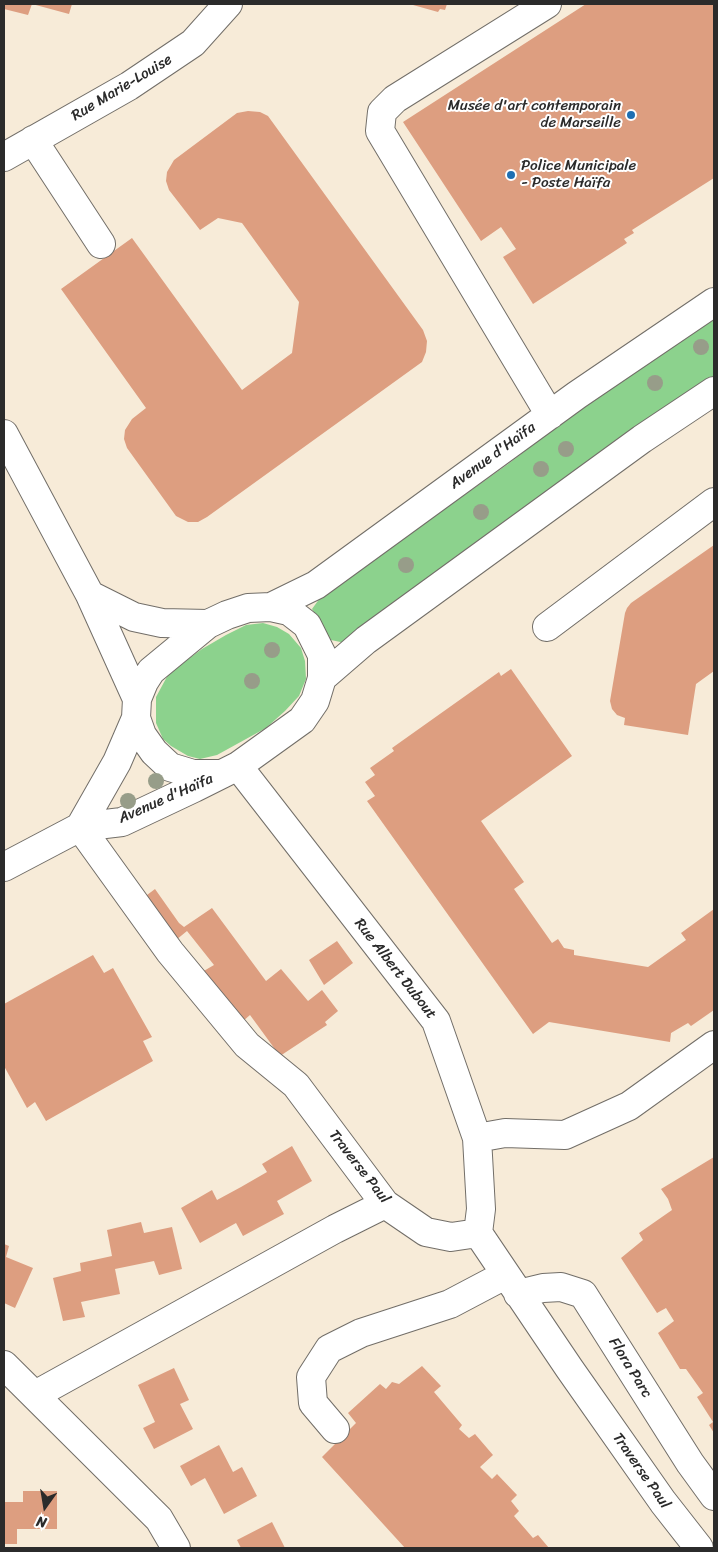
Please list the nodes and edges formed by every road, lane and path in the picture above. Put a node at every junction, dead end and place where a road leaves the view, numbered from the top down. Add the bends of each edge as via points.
1 (228, 4) edge
2 (547, 4) edge
3 (33, 140) junction
4 (4, 157) edge
5 (101, 244) dead end
6 (714, 302) edge
7 (714, 391) edge
8 (550, 415) junction
9 (4, 434) edge
10 (714, 502) edge
11 (90, 595) junction
12 (271, 607) junction
13 (208, 624) junction
14 (547, 627) dead end
15 (322, 678) junction
16 (136, 708) junction
17 (230, 770) junction
18 (80, 827) junction
19 (4, 867) edge
20 (714, 1044) edge
21 (477, 1138) junction
22 (385, 1204) junction
23 (478, 1233) junction
24 (512, 1284) junction
25 (4, 1365) edge
26 (35, 1395) junction
27 (335, 1429) dead end
28 (714, 1496) edge
29 (176, 1548) edge
30 (699, 1548) edge

1 - 3 street, Rue Marie-Louise via 193,43 129,86
2 - 8 street via 395,99 382,112 380,131
3 - 4 street, Rue Marie-Louise
3 - 5 street
6 - 8 street, Avenue d'Haïfa
7 - 15 street via 366,640
8 - 12 street, Avenue d'Haïfa via 316,585
9 - 11 street
10 - 14 street
11 - 13 street via 134,617 162,623
11 - 16 street
12 - 13 street via 248,608
12 - 15 street via 289,611 307,625 322,654
13 - 16 street via 152,671 144,682
15 - 17 street via 315,701 302,720
16 - 17 street via 142,735 170,767 193,774
16 - 18 street via 117,762
17 - 18 street, Avenue d'Haïfa via 122,822
17 - 21 street, Rue Albert Dubout via 436,1021
18 - 19 street, Avenue d'Haïfa
18 - 22 street, Traverse Paul via 170,952 247,1045 296,1085
20 - 21 street via 629,1106 565,1135 505,1133
21 - 23 street, Rue Albert Dubout via 482,1209
22 - 23 street, Traverse Paul via 426,1232 451,1237
22 - 26 street
23 - 24 street, Traverse Paul
24 - 27 street, Flora Parc via 361,1332 329,1349 311,1377 314,1403
24 - 28 street, Flora Parc via 561,1287 583,1294
24 - 30 street, Traverse Paul via 663,1502
25 - 26 street
26 - 29 street via 159,1519

